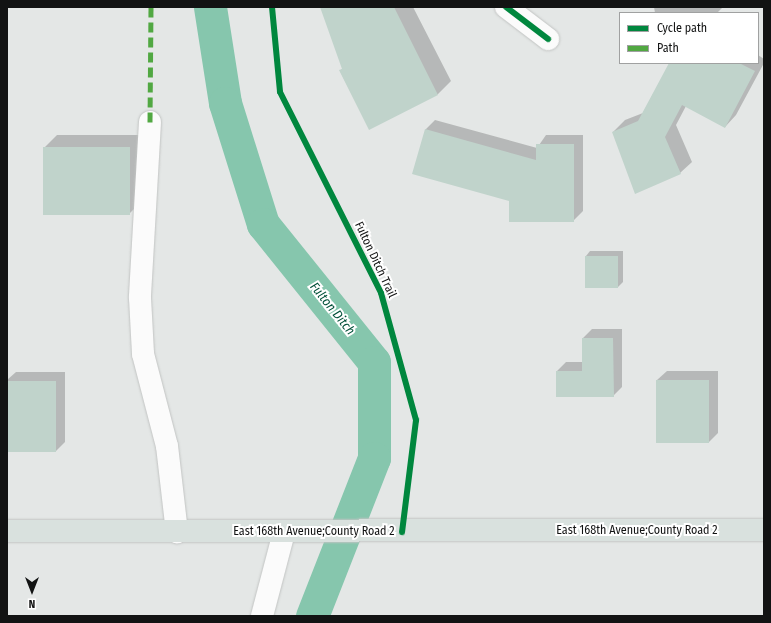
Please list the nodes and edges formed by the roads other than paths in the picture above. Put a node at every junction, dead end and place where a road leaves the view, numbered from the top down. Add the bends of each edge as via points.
1 (506, 7) edge
2 (548, 39) dead end
3 (150, 122) dead end
4 (764, 530) edge
5 (7, 531) edge
6 (178, 532) junction
7 (284, 532) junction
8 (262, 616) edge

1 - 2 street
3 - 6 street via 140,298 143,354 167,446
4 - 7 main road, East 168th Avenue;County Road 2
5 - 6 main road, East 168th Avenue;County Road 2
6 - 7 main road, East 168th Avenue;County Road 2
7 - 8 street

